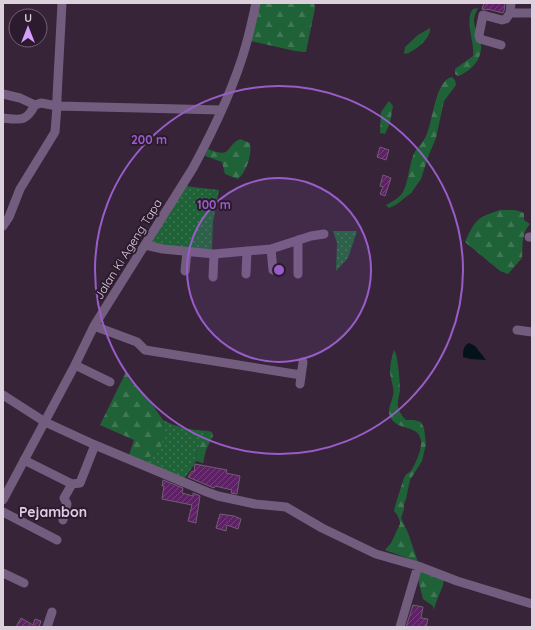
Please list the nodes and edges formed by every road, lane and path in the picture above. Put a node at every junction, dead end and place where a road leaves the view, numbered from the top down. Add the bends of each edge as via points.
1 (62, 3) edge
2 (256, 3) edge
3 (511, 3) edge
4 (510, 13) junction
5 (532, 13) edge
6 (502, 45) dead end
7 (3, 94) edge
8 (35, 105) junction
9 (58, 106) junction
10 (221, 110) junction
11 (3, 118) edge
12 (3, 226) edge
13 (324, 234) dead end
14 (298, 240) junction
15 (145, 245) junction
16 (271, 249) junction
17 (247, 251) junction
18 (188, 252) junction
19 (214, 254) junction
20 (273, 270) dead end
21 (185, 271) dead end
22 (246, 274) dead end
23 (298, 274) dead end
24 (213, 277) dead end
25 (94, 326) junction
26 (517, 330) dead end
27 (532, 332) edge
28 (303, 362) dead end
29 (75, 366) junction
30 (110, 382) dead end
31 (4, 398) edge
32 (45, 422) junction
33 (95, 445) junction
34 (24, 460) junction
35 (72, 484) junction
36 (3, 500) edge
37 (3, 512) edge
38 (63, 520) dead end
39 (57, 540) dead end
40 (418, 566) junction
41 (3, 574) edge
42 (24, 583) dead end
43 (532, 604) edge
44 (52, 612) dead end
45 (47, 627) edge
46 (400, 627) edge

1 - 9 street
2 - 10 street, Jalan Ki Ageng Tapa via 246,44
3 - 4 street
4 - 5 street
4 - 6 street via 502,20 483,15 480,39
7 - 8 street
8 - 9 street via 41,103
8 - 11 street via 30,114 23,119
9 - 10 street
9 - 12 street via 55,132 20,189
10 - 15 street, Jalan Ki Ageng Tapa via 193,168
13 - 14 street
14 - 16 street
14 - 23 street
15 - 18 street
15 - 25 street, Jalan Ki Ageng Tapa
16 - 17 street
16 - 20 street
17 - 19 street
17 - 22 street
18 - 19 street
18 - 21 street
19 - 24 street
25 - 28 street via 136,342 146,350 301,380
25 - 29 street, Jalan Ki Ageng Tapa
26 - 27 street
29 - 30 street
29 - 32 street, Jalan Ki Ageng Tapa
31 - 32 street
32 - 33 street
32 - 34 street, Jalan Ki Ageng Tapa
33 - 35 street via 80,483
33 - 40 street via 218,496 286,507 376,554
34 - 35 street
34 - 36 street, Jalan Ki Ageng Tapa
35 - 38 street via 64,498 67,504
37 - 39 street
40 - 43 street
40 - 46 street
41 - 42 street
44 - 45 street

